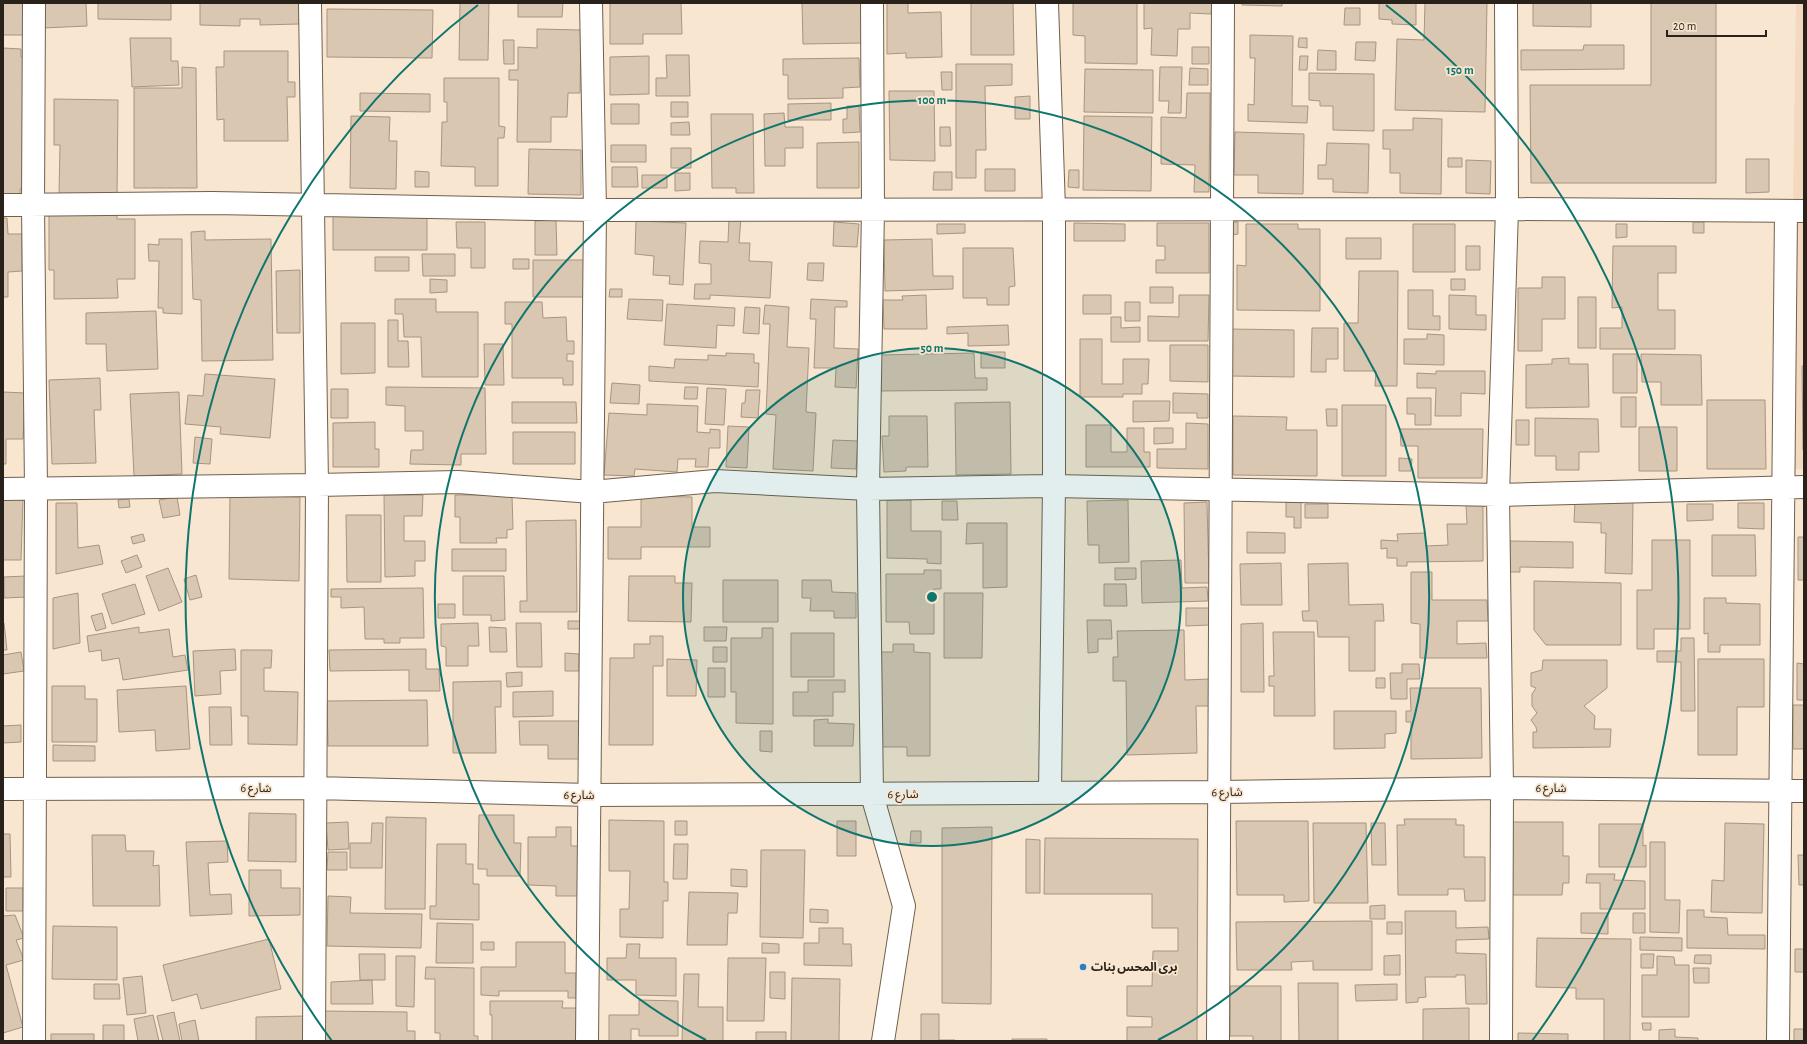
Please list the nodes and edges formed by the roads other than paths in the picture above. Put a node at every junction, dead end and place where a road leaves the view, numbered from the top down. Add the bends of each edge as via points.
1 (34, 3) edge
2 (310, 3) edge
3 (591, 3) edge
4 (872, 3) edge
5 (1047, 3) edge
6 (1223, 3) edge
7 (1506, 3) edge
8 (3, 205) edge
9 (33, 205) junction
10 (313, 205) junction
11 (1054, 209) junction
12 (1222, 209) junction
13 (1506, 209) junction
14 (595, 210) junction
15 (873, 210) junction
16 (1795, 211) edge
17 (317, 485) junction
18 (1054, 486) junction
19 (1782, 487) junction
20 (1804, 487) edge
21 (3, 489) edge
22 (36, 489) junction
23 (868, 489) junction
24 (1222, 489) junction
25 (592, 492) junction
26 (1498, 495) junction
27 (314, 788) junction
28 (1502, 788) junction
29 (3, 789) edge
30 (35, 789) junction
31 (1781, 791) junction
32 (1804, 791) edge
33 (1050, 792) junction
34 (1221, 792) junction
35 (590, 795) junction
36 (872, 795) junction
37 (34, 1041) edge
38 (314, 1041) edge
39 (587, 1041) edge
40 (882, 1041) edge
41 (1218, 1041) edge
42 (1501, 1041) edge
43 (1778, 1041) edge

1 - 9 street
2 - 10 street
3 - 14 street
4 - 15 street
5 - 11 street
6 - 12 street
7 - 13 street
8 - 9 street
9 - 10 street
9 - 22 street
10 - 14 street
10 - 17 street
11 - 12 street
11 - 15 street
11 - 18 street
12 - 13 street
12 - 24 street
13 - 16 street
13 - 26 street
14 - 15 street
14 - 25 street
15 - 23 street
16 - 19 street
17 - 22 street
17 - 25 street via 458,482
17 - 27 street
18 - 23 street
18 - 24 street
18 - 33 street
19 - 20 street
19 - 26 street
19 - 31 street
21 - 22 street
22 - 30 street
23 - 25 street via 715,481
23 - 36 street
24 - 26 street
24 - 34 street
25 - 35 street
26 - 28 street
27 - 30 street, شارع 6
27 - 35 street, شارع 6
27 - 38 street
28 - 31 street, شارع 6
28 - 34 street, شارع 6
28 - 42 street
29 - 30 street, شارع 6
30 - 37 street
31 - 32 street, شارع 6
31 - 43 street
33 - 34 street, شارع 6
33 - 36 street, شارع 6
34 - 41 street
35 - 36 street, شارع 6
35 - 39 street
36 - 40 street via 904,906

